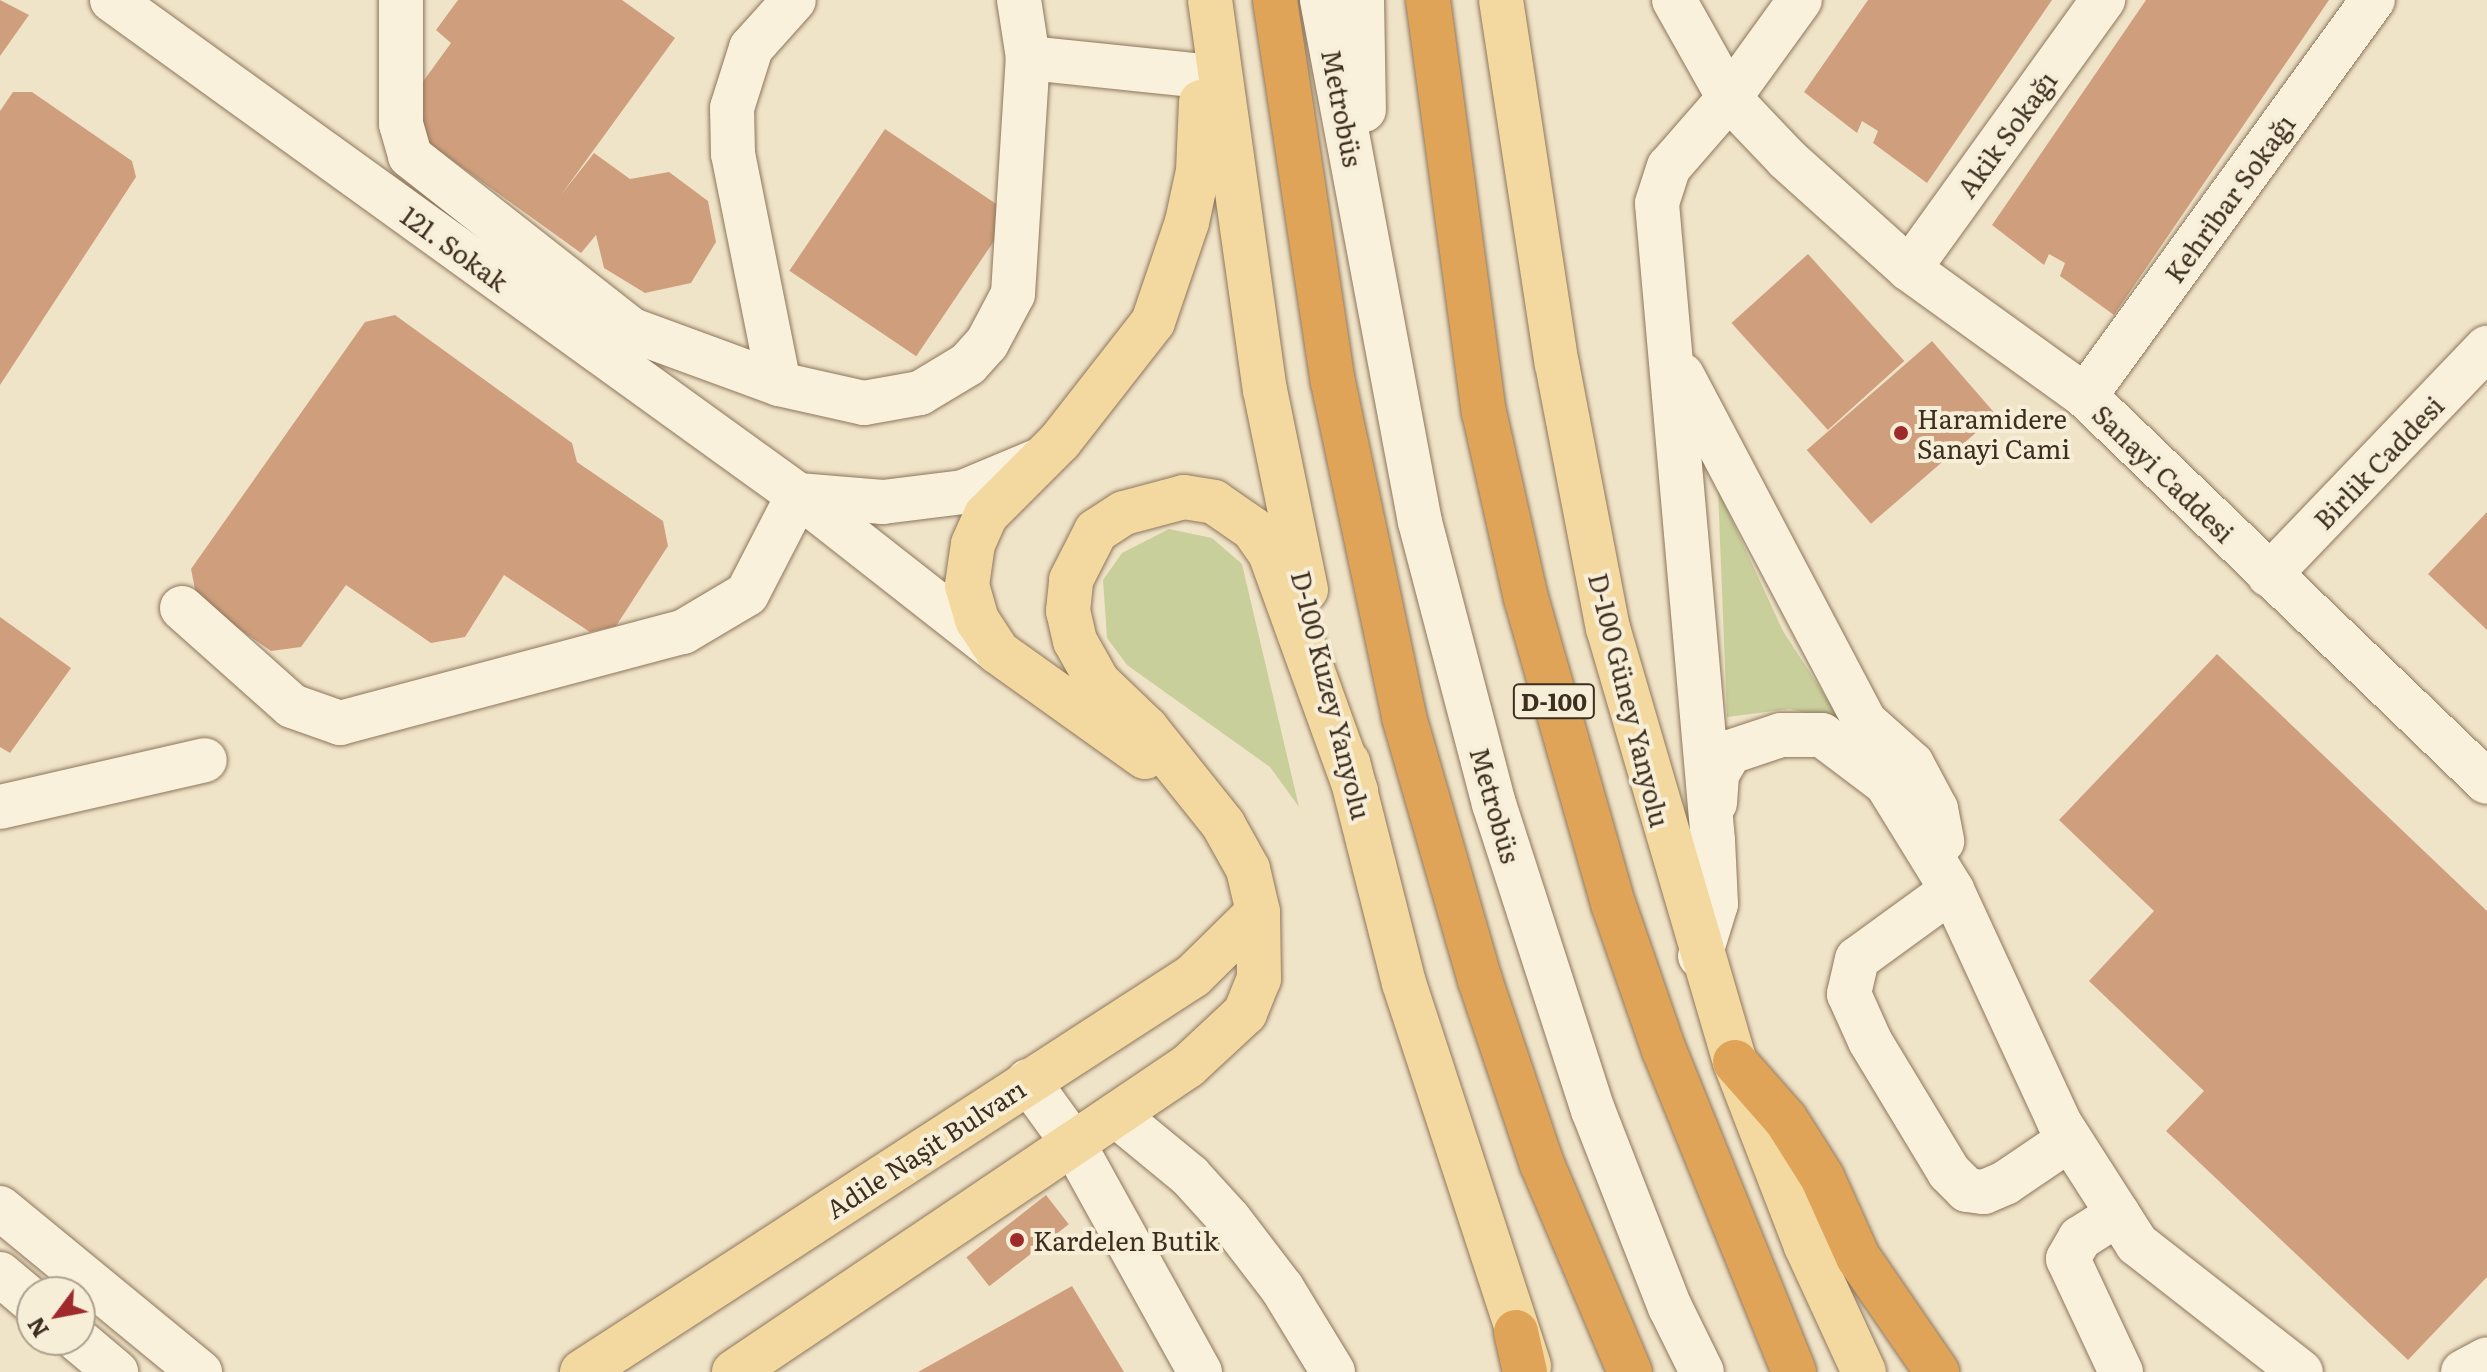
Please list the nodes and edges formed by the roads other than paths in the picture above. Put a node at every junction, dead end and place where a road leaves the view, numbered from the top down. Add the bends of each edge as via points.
1 (112, 0) edge
2 (401, 0) edge
3 (1019, 0) edge
4 (1208, 0) edge
5 (1275, 0) edge
6 (1322, 0) edge
7 (1362, 0) edge
8 (1428, 0) edge
9 (1501, 0) edge
10 (1674, 0) edge
11 (1800, 0) edge
12 (2103, 0) edge
13 (2373, 0) edge
14 (788, 2) edge
15 (1028, 58) junction
16 (1202, 76) junction
17 (1729, 98) junction
18 (1365, 216) junction
19 (1909, 269) junction
20 (2482, 363) edge
21 (1675, 364) junction
22 (779, 384) junction
23 (2085, 396) junction
24 (1040, 460) junction
25 (798, 495) junction
26 (2269, 575) junction
27 (182, 608) dead end
28 (998, 652) junction
29 (205, 760) dead end
30 (2487, 782) edge
31 (1356, 791) junction
32 (1195, 792) junction
33 (0, 807) edge
34 (1713, 841) junction
35 (1952, 890) junction
36 (1258, 912) junction
37 (1700, 956) junction
38 (1735, 1062) junction
39 (1028, 1081) junction
40 (1116, 1115) junction
41 (2070, 1139) junction
42 (1073, 1143) junction
43 (0, 1208) edge
44 (2118, 1214) junction
45 (0, 1274) edge
46 (16, 1288) edge
47 (96, 1355) edge
48 (1524, 1359) edge
49 (2487, 1359) edge
50 (116, 1372) edge
51 (200, 1372) edge
52 (582, 1372) edge
53 (734, 1372) edge
54 (1200, 1372) edge
55 (1333, 1372) edge
56 (1630, 1372) edge
57 (1702, 1372) edge
58 (1794, 1372) edge
59 (1864, 1372) edge
60 (1937, 1372) edge
61 (2121, 1372) edge
62 (2301, 1372) edge
63 (2463, 1372) edge

1 - 25 street, 121. Sokak
2 - 22 street via 401,124 410,156 632,330
3 - 15 street
4 - 16 main road
4 - 31 main road, D-100 Kuzey Yanyolu via 1265,390 1300,564
5 - 56 highway via 1336,397 1404,717 1480,980 1542,1164
6 - 18 street, Metrobüs
7 - 18 street, Metrobüs
8 - 58 highway, D-100 via 1484,412 1526,598 1610,891 1664,1050
9 - 37 main road, D-100 Güney Yanyolu via 1557,364 1608,628
10 - 17 street, Sanayi Caddesi
11 - 17 street
12 - 19 street, Akik Sokağı
13 - 23 street, Kehribar Sokağı
14 - 22 street via 751,48 736,85 731,131
15 - 16 street
15 - 22 street via 1020,267 1008,307 987,343 945,380 892,401 864,403
16 - 24 main road via 1198,171 1153,322 1121,369
17 - 19 street, Sanayi Caddesi
17 - 21 street via 1669,167 1657,203
18 - 57 street, Metrobüs via 1420,522 1494,804 1593,1110 1670,1307
19 - 23 street, Sanayi Caddesi
20 - 26 street, Birlik Caddesi
21 - 34 street
21 - 35 street via 1865,722 1918,775 1936,809
23 - 26 street, Sanayi Caddesi
24 - 25 street via 963,492 883,502
24 - 28 main road via 986,515 973,544 967,585 977,620
25 - 27 street via 747,594 683,632 340,723 292,706
25 - 28 street, 121. Sokak
26 - 30 street, Sanayi Caddesi
28 - 32 main road
29 - 33 street
31 - 32 main road via 1270,553 1236,512 1184,497 1124,513 1096,531 1080,554 1068,611 1075,641 1098,682 1147,729
31 - 48 main road, D-100 Kuzey Yanyolu via 1404,983
32 - 36 main road via 1223,824 1248,869
34 - 35 street via 1717,774 1730,752 1781,735 1822,735 1886,783
34 - 37 street via 1716,904
35 - 41 street
35 - 41 street via 1857,959 1849,994 1870,1041 1949,1172 1967,1190 1984,1192 2005,1183
36 - 39 main road, Adile Naşit Bulvarı via 1193,976
36 - 40 main road via 1259,979 1245,1013 1188,1066
37 - 38 main road, D-100 Güney Yanyolu
38 - 59 main road, D-100 Güney Yanyolu via 1806,1246
38 - 60 highway via 1786,1120 1822,1177 1858,1257
39 - 42 street
39 - 52 main road, Adile Naşit Bulvarı
40 - 42 main road
40 - 55 street via 1190,1176 1229,1219 1282,1288
41 - 44 street
42 - 53 main road
42 - 54 street
43 - 51 street
44 - 61 street via 2080,1238 2068,1259
44 - 62 street via 2137,1244
45 - 46 street
47 - 50 street
49 - 63 street

